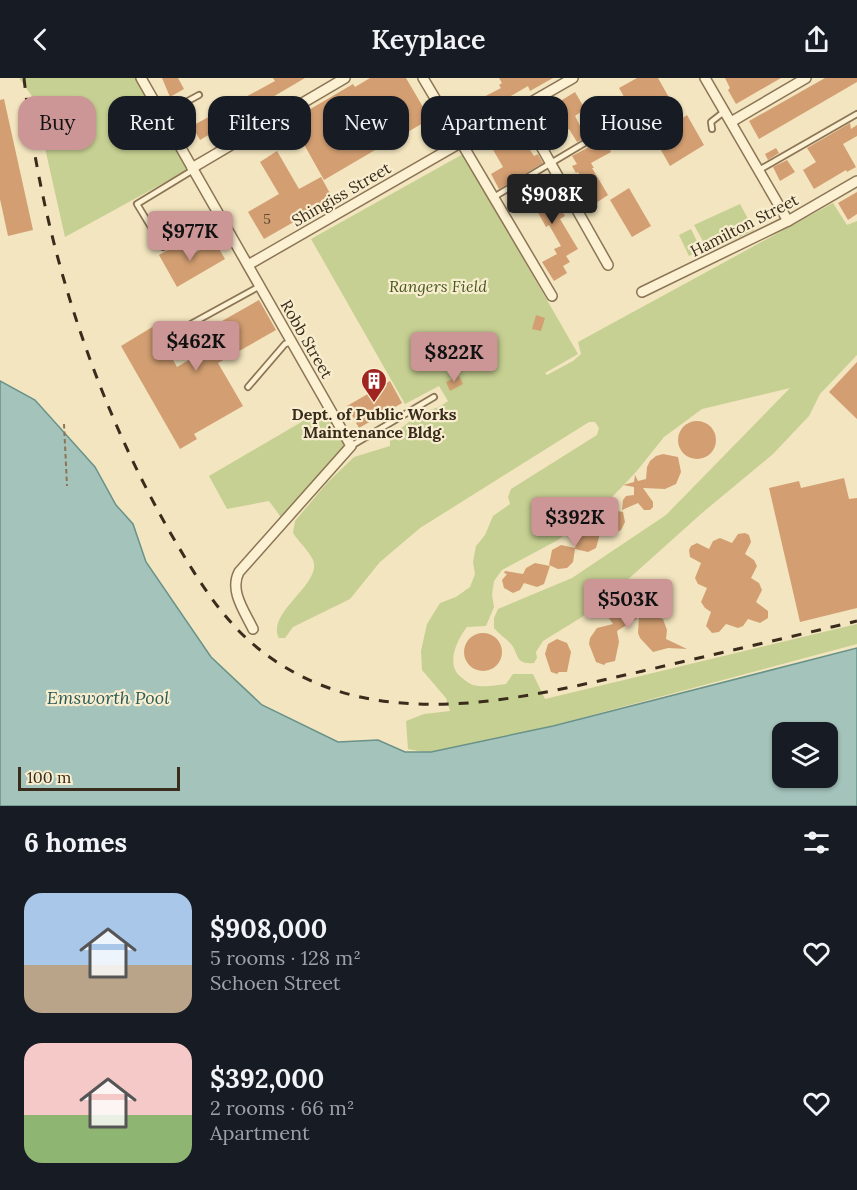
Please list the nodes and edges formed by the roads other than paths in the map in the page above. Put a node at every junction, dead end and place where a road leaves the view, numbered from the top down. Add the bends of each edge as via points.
1 (141, 78) edge
2 (345, 78) edge
3 (423, 78) edge
4 (573, 78) edge
5 (705, 78) edge
6 (806, 78) edge
7 (200, 95) dead end
8 (151, 96) edge
9 (434, 96) edge
10 (542, 96) edge
11 (196, 97) edge
12 (725, 111) junction
13 (857, 114) edge
14 (731, 122) junction
15 (712, 129) dead end
16 (580, 146) edge
17 (181, 150) edge
18 (448, 150) edge
19 (467, 150) edge
20 (542, 150) edge
21 (550, 164) junction
22 (192, 169) junction
23 (759, 170) junction
24 (857, 181) edge
25 (494, 197) junction
26 (788, 221) junction
27 (163, 247) dead end
28 (608, 265) dead end
29 (248, 266) junction
30 (260, 286) junction
31 (642, 292) dead end
32 (552, 297) dead end
33 (180, 330) dead end
34 (291, 342) junction
35 (248, 387) dead end
36 (434, 397) dead end
37 (351, 446) junction
38 (253, 629) dead end

1 - 8 street, Robb Street
2 - 22 street
3 - 9 street
4 - 10 street, Shingiss Street
5 - 12 street
6 - 14 street
7 - 11 lane
12 - 14 street
12 - 15 lane via 713,119
13 - 23 lane
14 - 23 street
16 - 21 lane
17 - 22 street, Robb Street
18 - 29 street, Shingiss Street
19 - 25 street
20 - 21 street
21 - 25 lane
21 - 28 street
22 - 27 lane via 137,204
22 - 29 street, Robb Street
23 - 26 street
24 - 26 street, Hamilton Street
25 - 32 street
26 - 31 street, Hamilton Street
29 - 30 street, Robb Street
30 - 33 lane
30 - 34 street, Robb Street
34 - 35 lane
34 - 37 street, Robb Street
36 - 37 lane
37 - 38 street via 236,578 237,597

